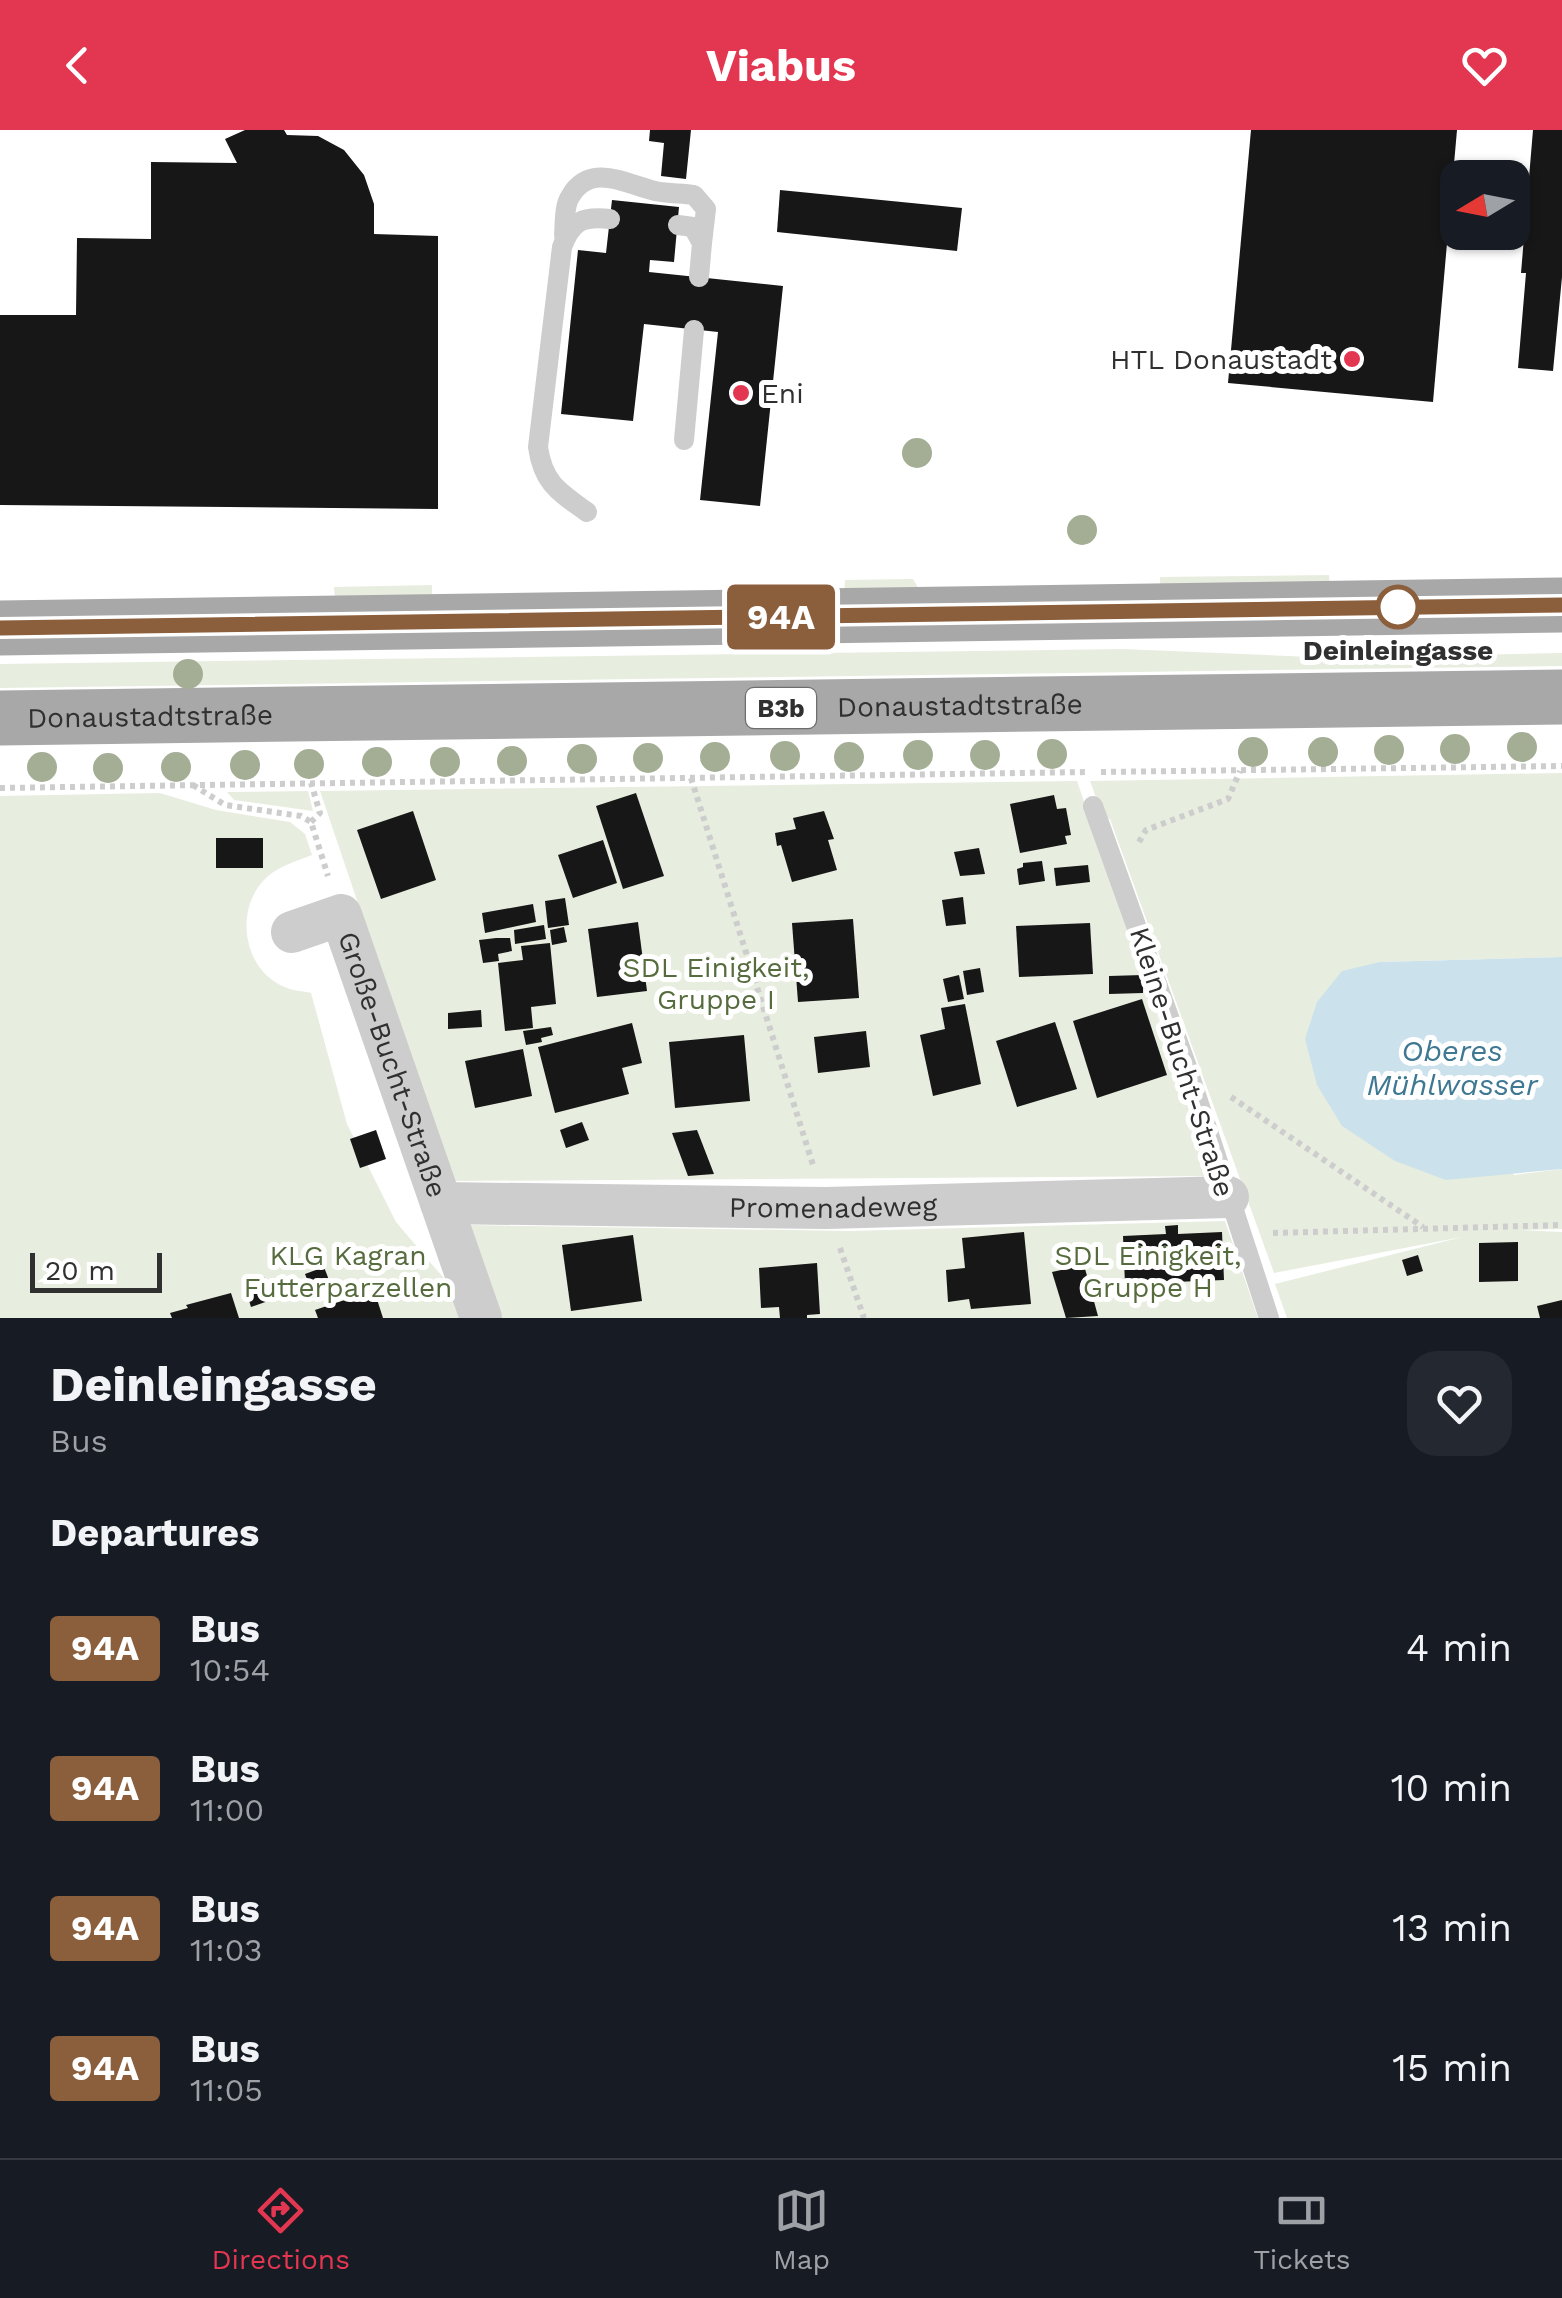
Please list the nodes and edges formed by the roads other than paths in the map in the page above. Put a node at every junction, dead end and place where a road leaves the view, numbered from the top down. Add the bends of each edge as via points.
1 (610, 219) dead end
2 (678, 225) dead end
3 (702, 243) junction
4 (562, 247) junction
5 (699, 277) dead end
6 (694, 330) dead end
7 (684, 440) dead end
8 (587, 512) dead end
9 (1562, 605) edge
10 (0, 628) edge
11 (1562, 697) edge
12 (0, 718) edge
13 (1092, 806) dead end
14 (292, 932) dead end
15 (441, 1203) junction
16 (1234, 1216) junction
17 (481, 1318) edge
18 (1270, 1318) edge

1 - 4 lane via 586,217 570,226
2 - 3 lane via 692,227
3 - 4 lane via 706,209 694,195 597,178 568,198
3 - 5 lane
4 - 8 lane via 538,447 541,470
6 - 7 lane
9 - 10 main road
11 - 12 main road, Donaustadtstraße / B3b
13 - 16 lane, Kleine-Bucht-Straße
14 - 15 street, Große-Bucht-Straße via 342,915
15 - 16 street, Promenadeweg
15 - 17 street, Große-Bucht-Straße
16 - 18 lane, Kleine-Bucht-Straße

